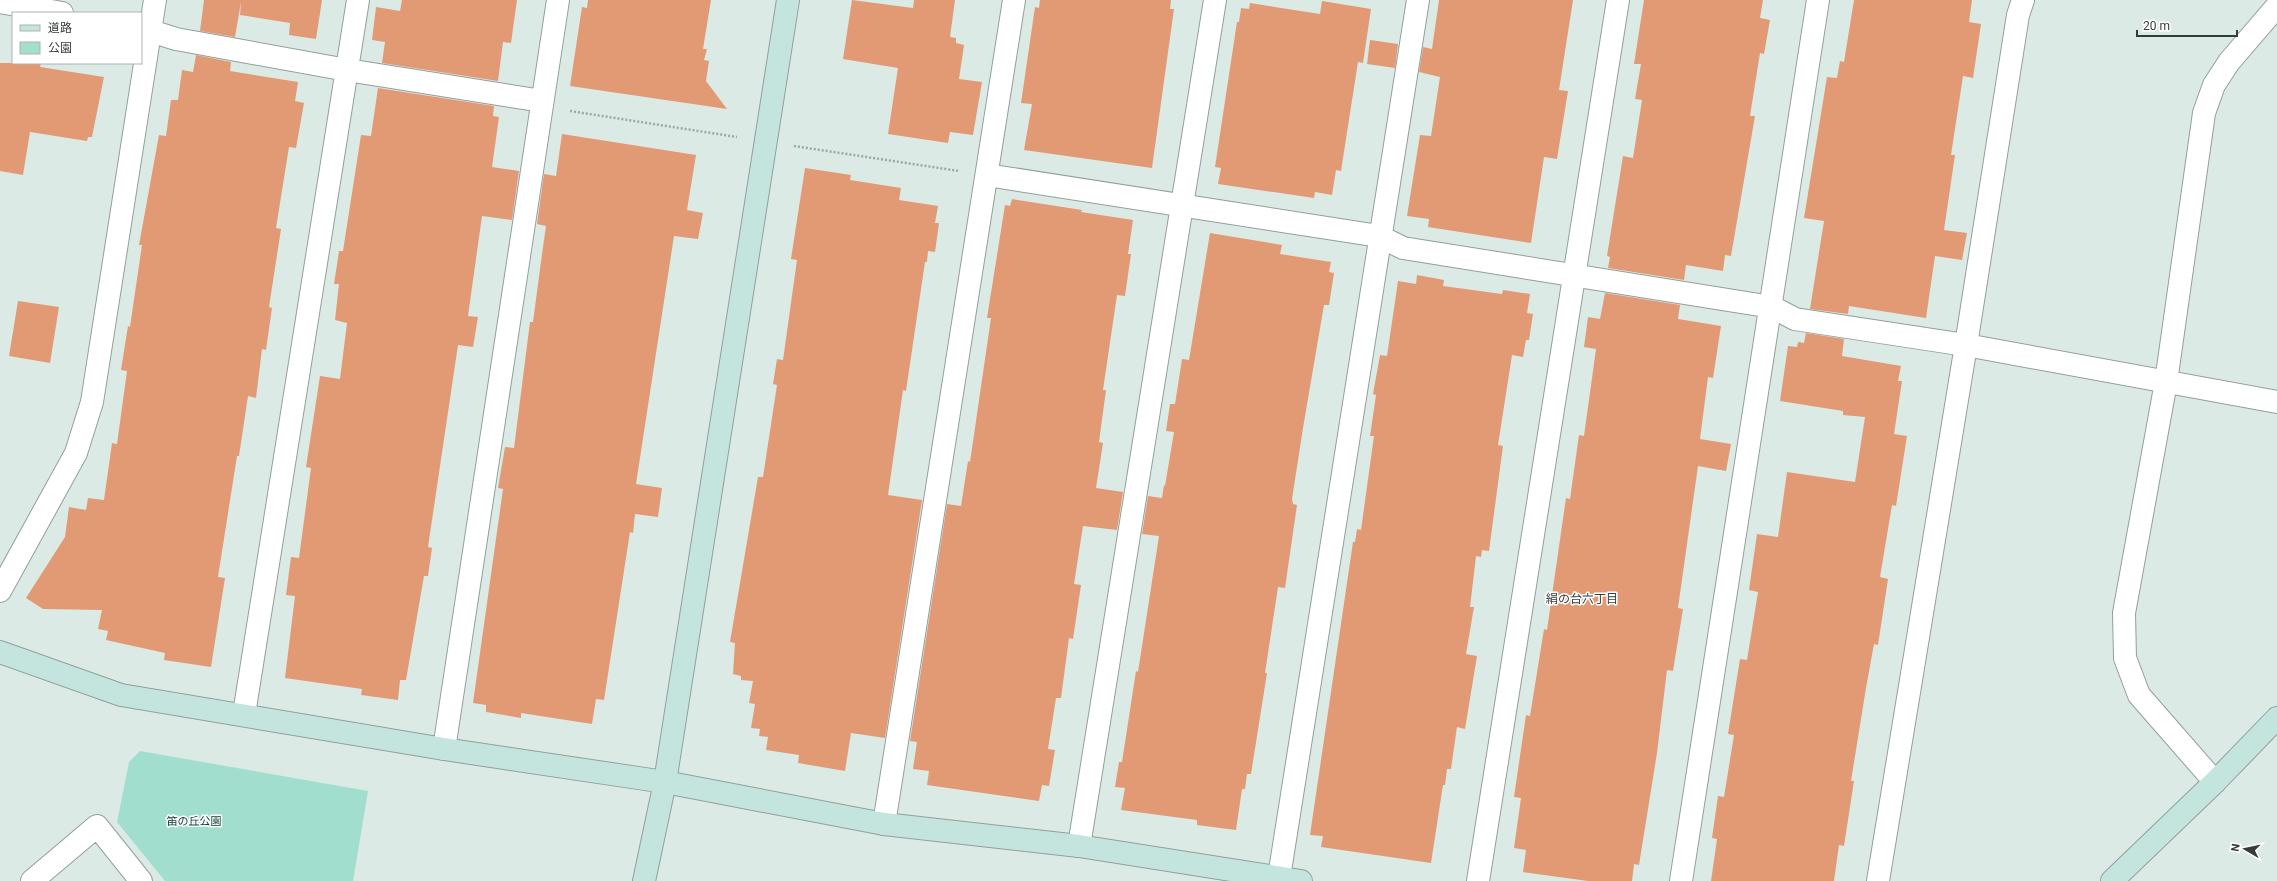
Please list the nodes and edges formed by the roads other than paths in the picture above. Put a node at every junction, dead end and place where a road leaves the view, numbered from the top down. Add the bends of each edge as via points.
1 (155, 0) edge
2 (358, 0) edge
3 (558, 0) edge
4 (788, 0) edge
5 (1014, 0) edge
6 (1215, 0) edge
7 (1418, 0) edge
8 (1618, 0) edge
9 (1818, 0) edge
10 (2023, 0) edge
11 (0, 2) edge
12 (2277, 6) edge
13 (56, 12) edge
14 (146, 28) edge
15 (142, 56) edge
16 (141, 64) edge
17 (347, 70) junction
18 (542, 101) junction
19 (987, 175) junction
20 (1181, 204) junction
21 (1379, 236) junction
22 (1574, 274) junction
23 (1772, 307) junction
24 (1966, 345) junction
25 (2166, 382) junction
26 (2277, 402) edge
27 (0, 591) edge
28 (0, 652) edge
29 (244, 714) junction
30 (2277, 718) edge
31 (444, 749) junction
32 (665, 782) junction
33 (2215, 782) junction
34 (884, 824) junction
35 (1079, 846) junction
36 (1279, 877) junction
37 (32, 881) edge
38 (141, 881) edge
39 (644, 881) edge
40 (1301, 881) edge
41 (1478, 881) edge
42 (1682, 881) edge
43 (1878, 881) edge
44 (2112, 881) edge

1 - 14 street
2 - 17 street
3 - 18 street
4 - 32 street
5 - 19 street
6 - 20 street
7 - 21 street
8 - 22 street
9 - 23 street
10 - 24 street via 2018,15
11 - 13 street
12 - 25 street via 2229,62 2214,85 2204,113
14 - 15 street
14 - 17 street via 176,39
16 - 27 street via 92,402 76,453
17 - 18 street
17 - 29 street
18 - 31 street
19 - 20 street
19 - 34 street
20 - 21 street
20 - 35 street
21 - 22 street via 1403,248
21 - 36 street
22 - 23 street
22 - 41 street
23 - 24 street via 1795,319
23 - 42 street
24 - 25 street
24 - 43 street
25 - 26 street
25 - 33 street via 2124,612 2125,658 2139,695
28 - 29 street via 121,695
29 - 31 street
30 - 33 street
31 - 32 street
32 - 34 street
32 - 39 street
33 - 44 street
34 - 35 street
35 - 36 street
36 - 40 street
37 - 38 street via 97,826

